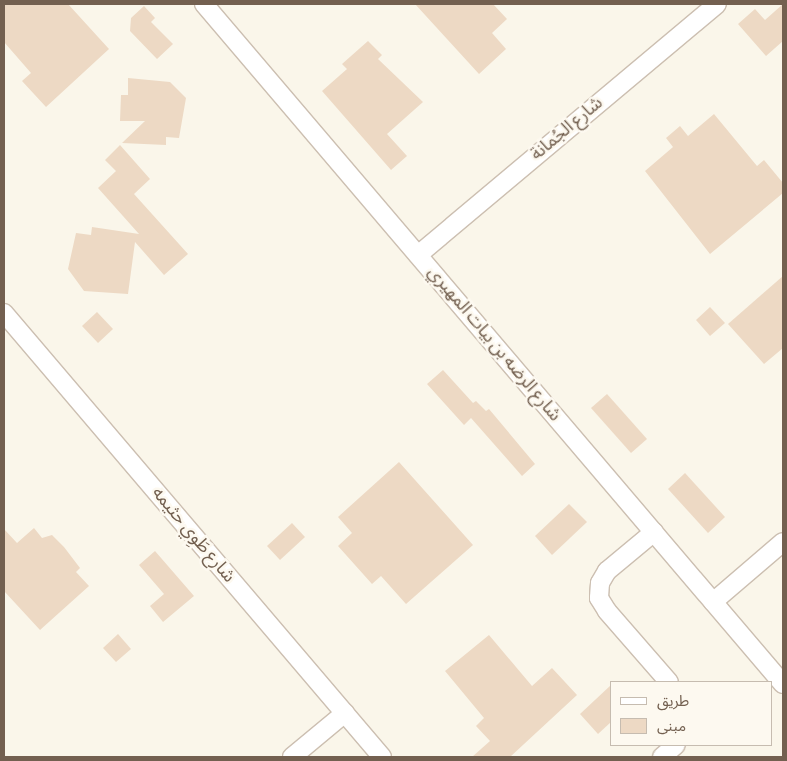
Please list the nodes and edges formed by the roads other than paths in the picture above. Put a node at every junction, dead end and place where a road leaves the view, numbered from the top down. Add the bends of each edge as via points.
1 (204, 4) edge
2 (716, 4) edge
3 (418, 255) junction
4 (4, 313) edge
5 (654, 532) junction
6 (783, 542) edge
7 (713, 602) junction
8 (668, 681) edge
9 (783, 684) edge
10 (345, 713) junction
11 (675, 746) edge
12 (292, 757) edge
13 (382, 757) edge
14 (662, 757) edge

1 - 3 street, شارع الرضه بن بيات المهيري
2 - 3 street, شارع الجُمانة
3 - 5 street, شارع الرضه بن بيات المهيري
4 - 10 street, شارع طَوِي حثيمه
5 - 7 street, شارع الرضه بن بيات المهيري
5 - 8 street via 603,576 599,598 606,611
6 - 7 street
7 - 9 street, شارع الرضه بن بيات المهيري
10 - 12 street
10 - 13 street, شارع طَوِي حثيمه
11 - 14 street

